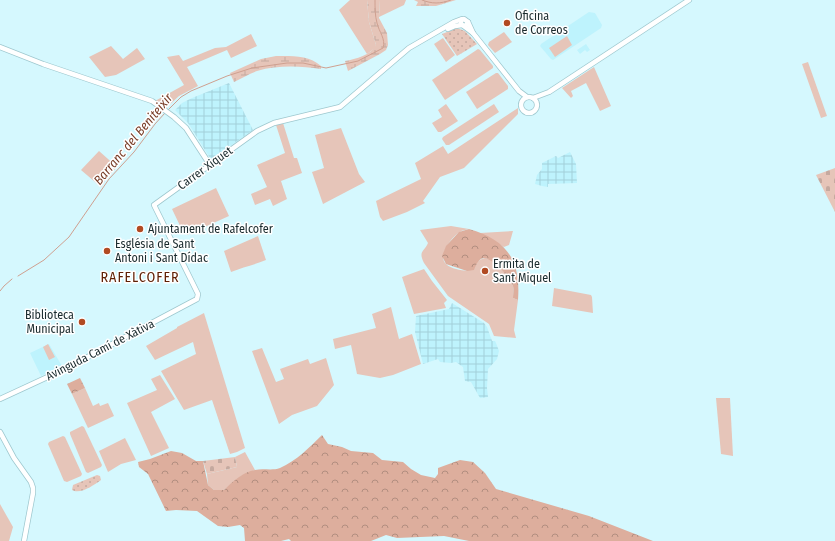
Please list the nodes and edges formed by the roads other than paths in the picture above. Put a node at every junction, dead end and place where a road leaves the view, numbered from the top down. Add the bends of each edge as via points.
1 (689, 0) edge
2 (464, 25) junction
3 (437, 33) junction
4 (0, 47) edge
5 (519, 91) junction
6 (549, 92) junction
7 (527, 97) junction
8 (533, 98) junction
9 (522, 101) junction
10 (537, 103) junction
11 (210, 165) junction
12 (198, 298) joint
13 (0, 399) edge
14 (0, 432) edge
15 (24, 541) edge

1 - 6 street
2 - 3 street
2 - 3 street via 465,19 462,19
2 - 5 street
3 - 11 street, Carrer Xiquet via 409,48 340,107 274,123 257,131
4 - 11 street via 146,98 166,110 186,128
5 - 7 street
5 - 9 street
6 - 8 street
6 - 10 street
7 - 8 street
7 - 9 street
8 - 10 street
9 - 10 street via 524,112 529,113 536,109
11 - 12 street, Carrer Xiquet via 154,205
12 - 13 street, Avinguda Camí de Xàtiva via 79,362
14 - 15 street via 32,486

